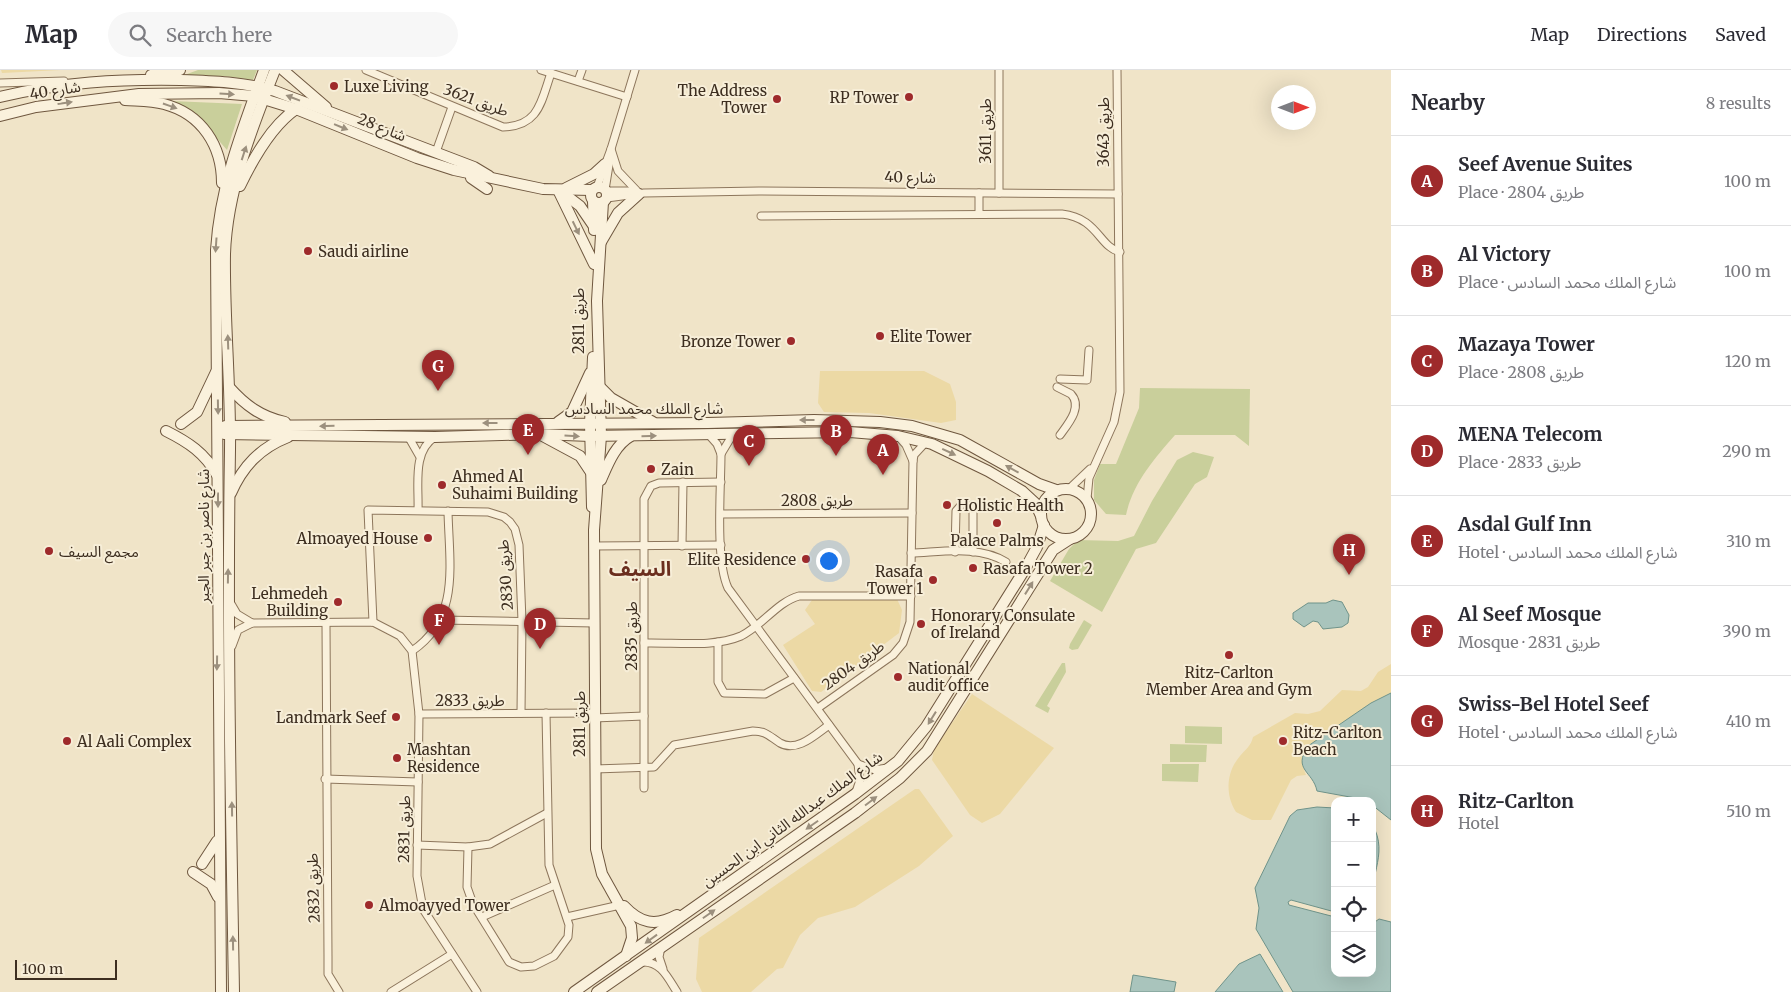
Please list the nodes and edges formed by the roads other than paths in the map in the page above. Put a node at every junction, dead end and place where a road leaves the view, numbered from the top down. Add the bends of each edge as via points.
1 (180, 70) edge
2 (264, 70) edge
3 (275, 70) edge
4 (283, 70) edge
5 (366, 70) edge
6 (541, 70) edge
7 (582, 70) edge
8 (635, 70) edge
9 (999, 70) edge
10 (1117, 70) edge
11 (551, 74) junction
12 (123, 79) junction
13 (578, 81) junction
14 (77, 82) junction
15 (0, 83) edge
16 (261, 92) junction
17 (0, 97) edge
18 (627, 97) junction
19 (104, 98) junction
20 (452, 107) junction
21 (296, 109) junction
22 (335, 114) junction
23 (0, 116) edge
24 (443, 131) junction
25 (611, 149) junction
26 (436, 152) junction
27 (418, 153) junction
28 (605, 164) junction
29 (454, 170) junction
30 (490, 177) junction
31 (487, 189) dead end
32 (560, 191) junction
33 (640, 192) junction
34 (978, 193) junction
35 (999, 193) junction
36 (599, 194) junction
37 (1118, 194) junction
38 (222, 197) junction
39 (231, 208) junction
40 (978, 213) junction
41 (761, 216) dead end
42 (594, 228) junction
43 (599, 245) junction
44 (1120, 252) junction
45 (594, 264) junction
46 (1089, 350) dead end
47 (593, 365) junction
48 (217, 369) junction
49 (1060, 379) dead end
50 (1057, 387) dead end
51 (229, 388) junction
52 (601, 388) junction
53 (654, 422) junction
54 (556, 423) junction
55 (595, 423) junction
56 (181, 424) dead end
57 (218, 430) junction
58 (230, 430) junction
59 (298, 430) junction
60 (166, 431) dead end
61 (539, 434) junction
62 (733, 434) junction
63 (709, 435) junction
64 (1060, 435) dead end
65 (408, 436) junction
66 (595, 436) junction
67 (631, 436) junction
68 (898, 436) junction
69 (435, 437) junction
70 (926, 442) junction
71 (1102, 452) junction
72 (721, 454) junction
73 (420, 458) junction
74 (913, 461) junction
75 (590, 472) junction
76 (218, 477) junction
77 (683, 482) junction
78 (721, 482) junction
79 (1070, 488) junction
80 (1056, 490) junction
81 (598, 493) junction
82 (229, 498) junction
83 (1087, 499) junction
84 (418, 510) junction
85 (448, 511) junction
86 (912, 513) junction
87 (721, 514) junction
88 (1042, 520) junction
89 (594, 530) junction
90 (1070, 539) junction
91 (721, 544) junction
92 (594, 546) junction
93 (682, 546) junction
94 (645, 547) junction
95 (955, 552) junction
96 (973, 552) junction
97 (911, 553) junction
98 (1006, 562) dead end
99 (911, 596) junction
100 (228, 597) junction
101 (441, 620) junction
102 (522, 621) junction
103 (373, 622) junction
104 (252, 623) junction
105 (594, 623) junction
106 (326, 624) junction
107 (756, 626) junction
108 (718, 642) junction
109 (644, 643) junction
110 (412, 650) junction
111 (229, 656) junction
112 (794, 678) junction
113 (818, 708) junction
114 (521, 713) junction
115 (546, 713) junction
116 (419, 714) junction
117 (594, 715) junction
118 (644, 716) junction
119 (829, 725) junction
120 (898, 761) junction
121 (858, 764) junction
122 (644, 768) junction
123 (595, 769) junction
124 (325, 779) junction
125 (418, 782) junction
126 (644, 788) dead end
127 (855, 794) junction
128 (547, 813) junction
129 (528, 824) junction
130 (547, 828) junction
131 (219, 835) junction
132 (417, 845) junction
133 (468, 847) junction
134 (202, 864) dead end
135 (193, 872) dead end
136 (555, 885) junction
137 (219, 898) junction
138 (618, 901) junction
139 (702, 902) junction
140 (482, 917) junction
141 (567, 918) junction
142 (662, 947) junction
143 (452, 954) junction
144 (626, 956) junction
145 (642, 962) junction
146 (665, 974) junction
147 (221, 992) edge
148 (234, 992) edge
149 (339, 992) edge
150 (391, 992) edge
151 (477, 992) edge
152 (574, 992) edge
153 (597, 992) edge
154 (677, 992) edge

1 - 12 main road
2 - 16 main road
3 - 16 main road
4 - 22 main road
5 - 20 street, طريق 3621
6 - 11 street
7 - 13 street
8 - 18 street
9 - 35 street, طريق 3611
10 - 37 street, طريق 3643
11 - 13 street
11 - 20 street, طريق 3621 via 539,108 521,125 503,127
12 - 14 main road, شارع 40
12 - 16 main road, شارع 40 via 225,82
13 - 18 street
14 - 15 street
14 - 17 main road, شارع 40
19 -> 16 main road, شارع 40 via 176,92
16 - 21 main road, شارع 28
22 -> 16 main road, شارع 28
16 - 38 main road, شارع ناصر بن جبر الجبر via 230,165
39 -> 16 main road, شارع ناصر بن جبر الجبر
18 - 25 street
23 -> 19 main road, شارع 40 via 36,107
19 -> 38 main road via 162,104 174,107 197,121 213,139 220,160
20 - 24 street
21 -> 27 main road, شارع 28
21 - 39 main road via 266,142 245,176
22 - 27 main road, شارع 28
24 - 26 street
24 - 27 street
25 - 28 street
25 - 33 street via 618,170
25 - 36 street
26 - 27 main road
26 - 30 main road, شارع 28 via 479,169
27 - 29 main road, شارع 28
28 - 32 main road
28 - 36 street
29 - 30 main road, شارع 28
29 - 31 main road via 480,182
30 - 32 main road, شارع 28
32 - 36 main road, شارع 28
32 - 42 main road via 580,206
32 -> 45 main road
33 - 34 street, شارع 40
33 - 36 street, شارع 40
33 - 43 main road via 618,213
34 - 35 street, شارع 40
34 - 40 street
35 - 37 street, شارع 40
36 - 42 main road, طريق 2811
36 - 43 main road, طريق 2811
37 - 44 street
38 -> 48 main road, شارع ناصر بن جبر الجبر via 215,267
51 -> 39 main road, شارع ناصر بن جبر الجبر via 225,253
40 - 41 street
40 - 44 street via 1071,215 1093,226
42 - 45 main road, طريق 2811
43 - 52 main road, طريق 2811 via 597,301
44 - 71 street via 1120,392 1114,422
45 - 47 main road, طريق 2811
46 - 49 street via 1087,380 1069,382
47 - 54 main road via 572,412
47 - 55 main road, طريق 2811
48 - 56 main road via 198,412
48 -> 57 main road, شارع ناصر بن جبر الجبر
50 - 64 street via 1071,394 1076,404 1072,418
51 - 58 main road, شارع ناصر بن جبر الجبر
51 - 59 main road via 257,413
52 - 53 main road via 611,398
52 - 55 main road, طريق 2811
53 - 55 main road, شارع الملك محمد السادس
80 -> 53 main road, شارع الملك محمد السادس via 960,440 912,426 814,420
54 - 55 main road, شارع الملك محمد السادس
54 -> 59 main road, شارع الملك محمد السادس
55 - 66 main road, طريق 2811
57 - 58 main road, شارع الملك محمد السادس
57 - 76 main road, شارع ناصر بن جبر الجبر
58 - 59 main road, شارع الملك محمد السادس
58 - 82 main road, شارع ناصر بن جبر الجبر
59 - 65 main road, شارع الملك محمد السادس
59 - 82 main road via 254,457 239,476
60 - 76 main road via 202,454
61 -> 66 main road, شارع الملك محمد السادس
61 - 69 main road, شارع الملك محمد السادس
61 - 75 main road via 574,452
62 - 63 main road, شارع الملك محمد السادس
62 - 68 main road, شارع الملك محمد السادس via 850,432
62 - 72 street
67 -> 63 main road, شارع الملك محمد السادس
63 - 72 street
65 - 69 main road, شارع الملك محمد السادس
65 - 73 street
66 - 67 main road, شارع الملك محمد السادس
66 - 75 main road, طريق 2811
66 - 81 main road, طريق 2811
67 - 81 main road via 620,444 610,460
68 - 70 main road, شارع الملك محمد السادس
68 - 74 street
69 - 73 street via 424,446
70 - 74 street
70 -> 88 main road, شارع الملك محمد السادس via 1022,491 1035,503
71 - 79 street
71 - 83 street via 1089,478
72 - 78 street
73 - 84 street
74 - 86 street, طريق 2804
75 - 89 main road, طريق 2811
76 -> 131 main road, شارع ناصر بن جبر الجبر
77 - 78 street, طريق 2835
77 - 93 street
77 - 94 street, طريق 2835 via 651,486 644,499
78 - 87 street
79 - 80 main road
79 - 83 main road
80 - 88 main road via 1045,500
81 - 89 main road, طريق 2811
100 -> 82 main road, شارع ناصر بن جبر الجبر
83 - 90 main road via 1091,508 1090,523 1081,534
84 - 85 street, طريق 2830
84 - 103 street, طريق 2830 via 368,510
85 - 101 street via 449,586
85 - 102 street, طريق 2830 via 496,514 504,517 515,529 519,545
86 - 87 street, طريق 2808
86 - 97 street, طريق 2804
87 - 91 street
88 - 90 main road via 1057,537
88 -> 120 main road, شارع الملك عبدالله الثاني ابن الحسين via 1037,547 1025,569 926,727
89 - 92 main road, طريق 2811
142 -> 90 main road, شارع الملك عبدالله الثاني ابن الحسين via 855,813 913,766 942,728 1053,550
91 - 93 street
91 - 107 street via 724,579
92 - 94 street
92 - 105 main road, طريق 2811
93 - 94 street
94 - 109 street, طريق 2835
95 - 96 street
95 - 96 street via 956,511 963,504 971,506 973,511
95 - 97 street
96 - 98 street via 990,554
97 - 99 street, طريق 2804
99 - 107 street via 799,596
99 - 113 street, طريق 2804 via 909,628 903,642 893,654
100 - 104 street via 237,614
100 - 111 main road, شارع ناصر بن جبر الجبر
101 - 102 street
101 - 110 street via 432,634
102 - 105 street, طريق 2830
102 - 114 street, طريق 2833
103 - 106 street
103 - 110 street via 400,636
104 - 106 street
104 - 111 street via 238,630
105 - 117 main road, طريق 2811
106 - 124 street, طريق 2832
107 - 108 street via 742,635
107 - 112 street
108 - 109 street
108 - 112 street via 718,682 724,693 765,694
109 - 118 street, طريق 2835
110 - 116 street, طريق 2831
148 -> 111 main road, شارع ناصر بن جبر الجبر
112 - 113 street
113 - 119 street
114 - 115 street, طريق 2833
114 - 116 street, طريق 2833
115 - 117 street, طريق 2833
115 - 128 street
116 - 125 street, طريق 2831
117 - 118 street, طريق 2833
117 - 123 main road, طريق 2811
118 - 122 street, طريق 2835
119 - 121 street
119 - 122 street via 810,738 787,746 763,731 684,742 674,745 654,767
120 - 121 street via 882,770
120 - 127 main road, شارع الملك عبدالله الثاني ابن الحسين
121 - 127 street via 860,780
122 - 123 street
122 - 126 street, طريق 2835
123 - 138 main road, طريق 2811 via 597,861
124 - 125 street
124 - 149 street, طريق 2832 via 328,974
125 - 132 street, طريق 2831
127 -> 139 main road, شارع الملك عبدالله الثاني ابن الحسين
128 - 129 street
128 - 130 street
129 - 130 street
129 - 133 street via 490,844
130 - 136 street via 549,864
131 - 134 main road
131 - 137 main road, شارع ناصر بن جبر الجبر
132 - 133 street
132 - 143 street, طريق 2831 via 417,876 423,909
133 - 140 street via 467,887
135 - 137 main road via 211,884
136 - 140 street
136 - 141 street
137 - 147 main road, شارع ناصر بن جبر الجبر
138 - 139 main road, طريق 2811 via 639,920 648,923 671,918
138 - 141 street
138 - 144 main road, طريق 2811 via 631,926 632,938
139 -> 144 main road, شارع الملك عبدالله الثاني ابن الحسين
140 - 141 street via 509,962 521,967 534,966 554,956 568,937
142 - 145 main road, شارع الملك عبدالله الثاني ابن الحسين
142 - 146 street via 659,957
143 - 150 street
143 - 151 street, طريق 2831
144 - 152 main road, شارع الملك عبدالله الثاني ابن الحسين
145 - 146 street via 654,962
145 - 153 main road, شارع الملك عبدالله الثاني ابن الحسين
146 - 154 street

